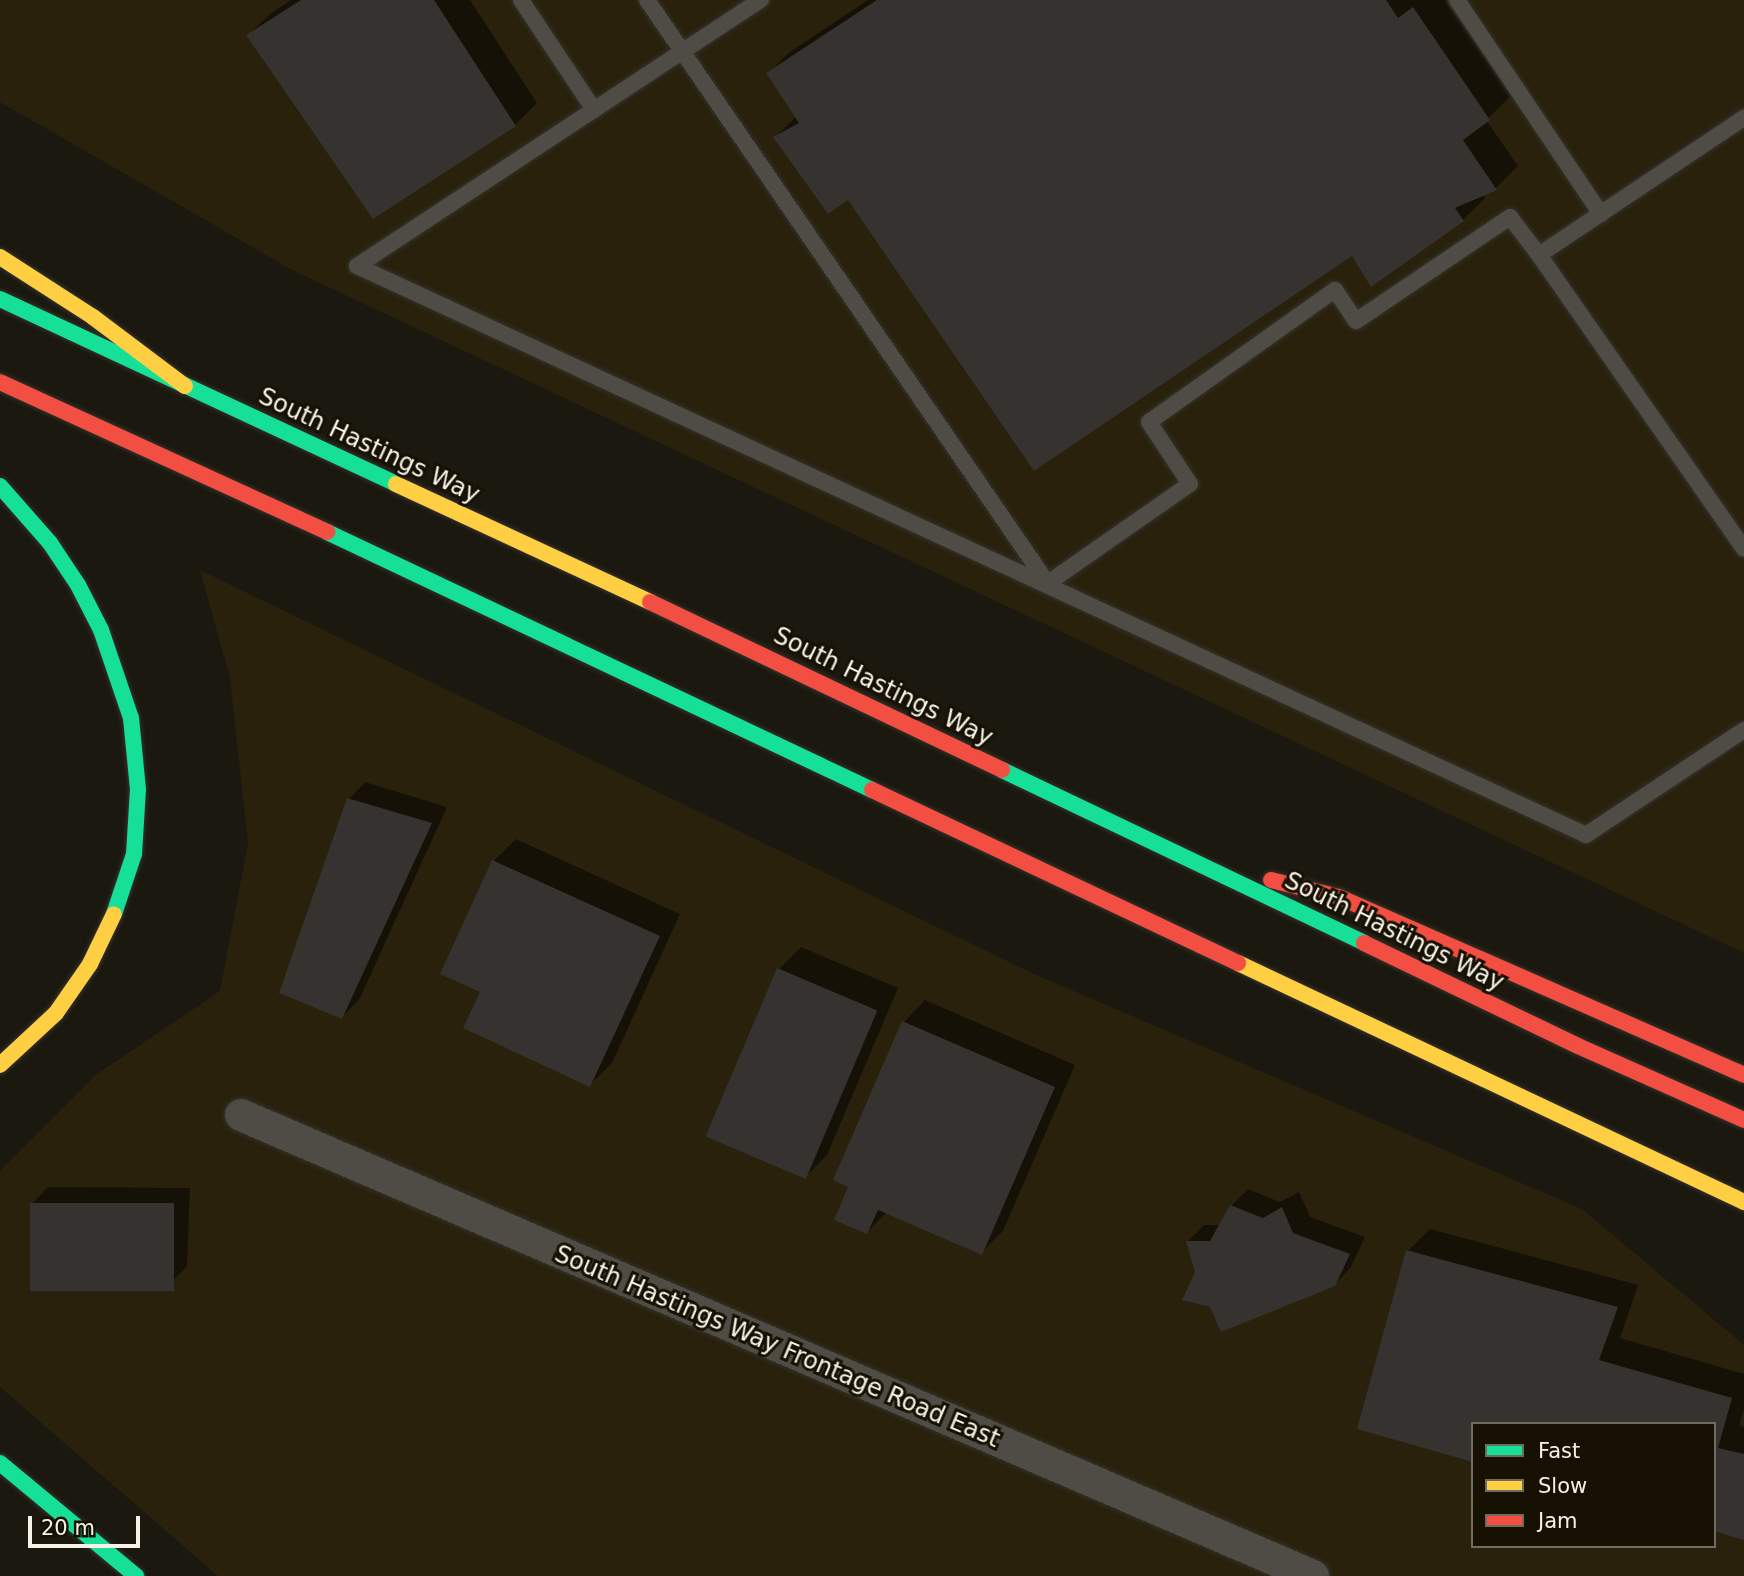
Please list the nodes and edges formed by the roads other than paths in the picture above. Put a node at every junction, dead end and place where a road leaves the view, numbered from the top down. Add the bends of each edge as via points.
1 (521, 0) edge
2 (647, 0) edge
3 (761, 0) edge
4 (1457, 0) edge
5 (682, 52) junction
6 (594, 110) junction
7 (1744, 118) edge
8 (1601, 214) junction
9 (1539, 255) junction
10 (0, 257) edge
11 (0, 299) edge
12 (0, 382) edge
13 (185, 386) junction
14 (0, 486) edge
15 (1744, 549) edge
16 (1048, 583) junction
17 (1744, 730) edge
18 (1192, 860) junction
19 (0, 1065) edge
20 (1744, 1075) edge
21 (241, 1115) dead end
22 (1744, 1120) edge
23 (1718, 1192) junction
24 (1744, 1202) edge
25 (1744, 1216) edge
26 (0, 1463) edge
27 (136, 1576) edge
28 (1313, 1576) edge

1 - 6 lane
2 - 5 lane
3 - 5 lane
4 - 8 lane
5 - 6 lane
5 - 16 lane
6 - 16 lane via 357,266
7 - 8 lane
8 - 9 lane
9 - 15 lane
9 - 16 lane via 1510,217 1356,321 1335,290 1149,422 1190,484
10 - 13 main road via 93,317
11 - 13 main road, South Hastings Way
12 - 23 main road via 184,464
13 - 18 main road, South Hastings Way
14 - 19 main road via 50,543 101,630 131,719 138,789 130,871 100,946 56,1013
16 - 17 lane via 1586,835
18 - 20 main road via 1339,897
18 - 22 main road, South Hastings Way via 1578,1046
21 - 28 street, South Hastings Way Frontage Road East
23 - 24 main road
23 - 25 main road
26 - 27 main road

